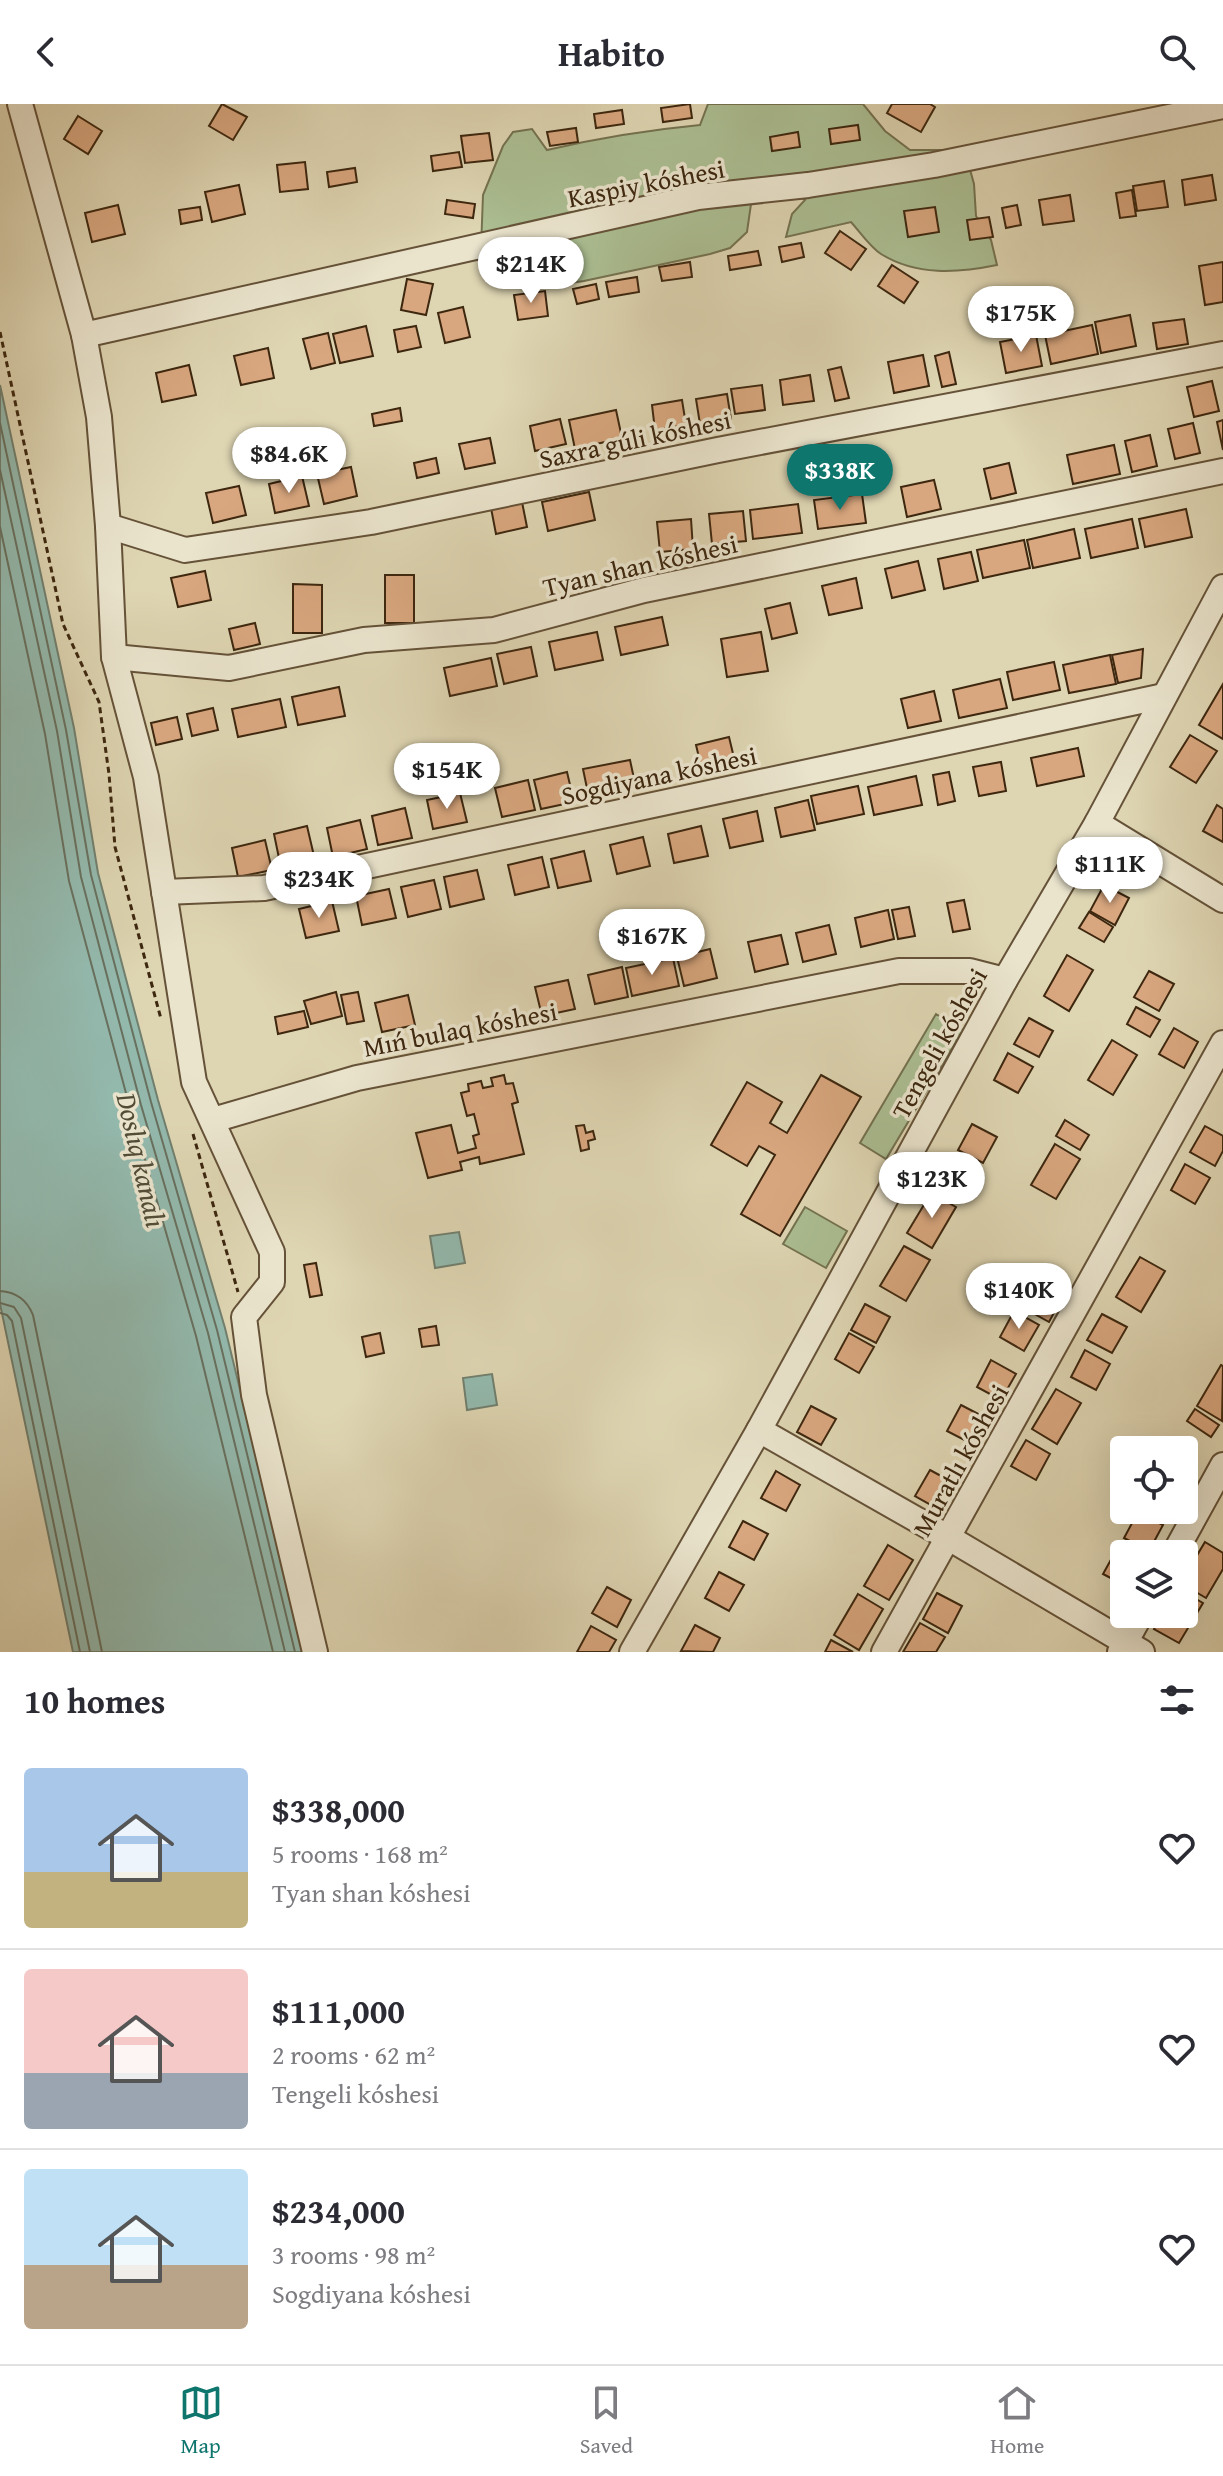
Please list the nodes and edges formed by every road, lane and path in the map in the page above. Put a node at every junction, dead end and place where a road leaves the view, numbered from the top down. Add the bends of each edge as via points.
1 (20, 104) edge
2 (1223, 106) edge
3 (0, 332) edge
4 (84, 335) junction
5 (1223, 354) edge
6 (1223, 471) edge
7 (108, 526) junction
8 (1223, 587) edge
9 (114, 657) junction
10 (1164, 696) junction
11 (1097, 823) junction
12 (164, 892) junction
13 (1223, 900) edge
14 (1005, 980) junction
15 (164, 1030) dead end
16 (1223, 1043) edge
17 (203, 1128) junction
18 (244, 1317) junction
19 (759, 1430) junction
20 (1223, 1465) edge
21 (949, 1538) junction
22 (1182, 1540) edge
23 (1136, 1628) edge
24 (1129, 1649) edge
25 (315, 1652) edge
26 (632, 1652) edge
27 (884, 1652) edge

1 - 4 street
2 - 4 street, Kaspiy kóshesi via 934,165 698,197
3 - 15 path via 63,624 99,702 115,847
4 - 7 street via 99,417
5 - 7 street, Saxra gúli kóshesi via 371,522 185,550
6 - 9 street, Tyan shan kóshesi via 644,590 494,630 364,640 229,668
7 - 9 street
8 - 10 street, Tengeli kóshesi
9 - 12 street via 146,777
10 - 11 street, Tengeli kóshesi
10 - 12 street, Sogdiyana kóshesi via 264,888
11 - 13 street
11 - 14 street, Tengeli kóshesi
12 - 17 street
14 - 17 street, Mıń bulaq kóshesi via 970,971 899,971 357,1078
14 - 19 street, Tengeli kóshesi
16 - 21 street, Muratlı kóshesi
17 - 18 path
17 - 18 street via 272,1252 272,1282
18 - 25 street via 254,1395
19 - 21 street
19 - 26 street, Tengeli kóshesi
20 - 22 street
21 - 24 street
21 - 27 street, Muratlı kóshesi
23 - 24 street

